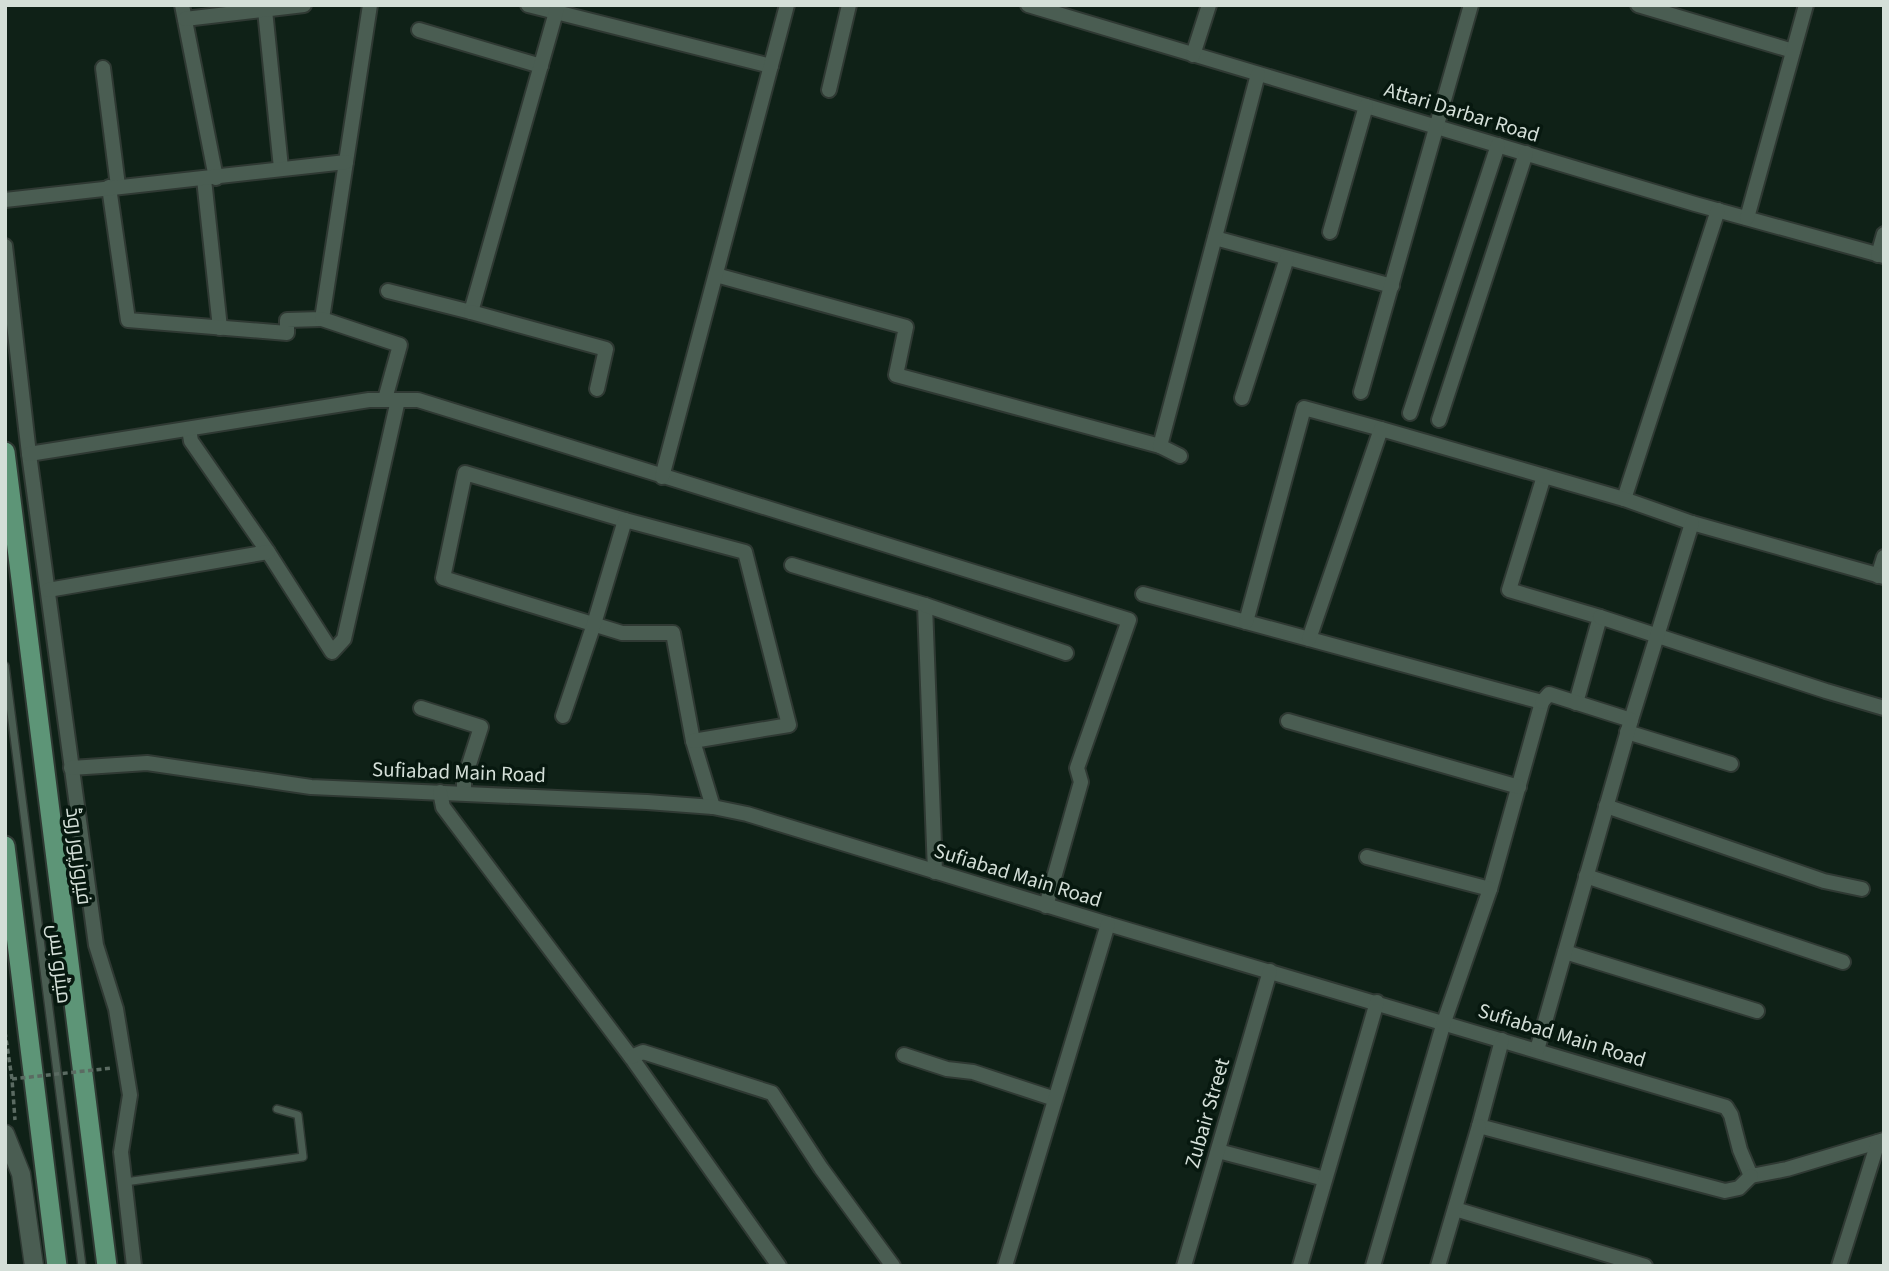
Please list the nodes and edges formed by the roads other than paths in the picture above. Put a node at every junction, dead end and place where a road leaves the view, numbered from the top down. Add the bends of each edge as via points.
1 (304, 5) edge
2 (370, 5) edge
3 (528, 5) edge
4 (787, 5) edge
5 (849, 5) edge
6 (1028, 5) edge
7 (1209, 5) edge
8 (1471, 5) edge
9 (1638, 5) edge
10 (1806, 5) edge
11 (557, 8) edge
12 (265, 10) junction
13 (183, 12) edge
14 (419, 30) dead end
15 (1793, 51) junction
16 (1193, 55) junction
17 (541, 66) junction
18 (771, 66) junction
19 (103, 68) dead end
20 (1258, 74) junction
21 (829, 90) dead end
22 (1366, 106) junction
23 (1438, 127) junction
24 (1498, 145) junction
25 (1526, 153) junction
26 (346, 162) junction
27 (281, 168) junction
28 (210, 178) junction
29 (113, 187) junction
30 (5, 200) edge
31 (1718, 210) junction
32 (1746, 218) junction
33 (1330, 232) dead end
34 (1884, 234) edge
35 (1215, 238) junction
36 (5, 246) edge
37 (1881, 256) edge
38 (1287, 258) junction
39 (716, 275) junction
40 (1392, 286) junction
41 (388, 290) dead end
42 (471, 312) junction
43 (322, 319) junction
44 (220, 328) junction
45 (597, 389) dead end
46 (1361, 392) dead end
47 (1242, 398) dead end
48 (391, 399) junction
49 (1410, 413) dead end
50 (1439, 420) dead end
51 (189, 429) junction
52 (1381, 429) junction
53 (1160, 446) junction
54 (5, 452) edge
55 (29, 454) junction
56 (1180, 456) dead end
57 (1544, 476) junction
58 (662, 477) junction
59 (1624, 499) junction
60 (625, 520) junction
61 (1692, 523) junction
62 (268, 552) junction
63 (1884, 557) edge
64 (792, 565) dead end
65 (1881, 577) edge
66 (48, 590) junction
67 (1143, 594) dead end
68 (925, 605) junction
69 (1600, 617) junction
70 (1246, 622) junction
71 (594, 624) junction
72 (1657, 637) junction
73 (1309, 639) junction
74 (1066, 653) dead end
75 (5, 666) edge
76 (1542, 702) junction
77 (1576, 703) junction
78 (421, 708) dead end
79 (1884, 708) edge
80 (563, 716) dead end
81 (1288, 721) dead end
82 (1629, 726) junction
83 (693, 741) junction
84 (1731, 764) dead end
85 (71, 768) junction
86 (1518, 787) junction
87 (440, 792) junction
88 (464, 792) junction
89 (1606, 806) junction
90 (713, 807) junction
91 (79, 829) junction
92 (52, 831) junction
93 (5, 846) edge
94 (1367, 857) dead end
95 (935, 872) junction
96 (1586, 876) junction
97 (1490, 889) junction
98 (1862, 889) dead end
99 (1046, 906) junction
100 (1108, 924) junction
101 (1564, 952) junction
102 (1843, 962) dead end
103 (1270, 971) junction
104 (1377, 1002) junction
105 (1757, 1011) dead end
106 (1444, 1022) junction
107 (1502, 1040) junction
108 (1537, 1050) junction
109 (904, 1055) dead end
110 (631, 1057) junction
111 (1055, 1099) junction
112 (276, 1110) dead end
113 (1479, 1126) junction
114 (10, 1131) edge
115 (1881, 1141) edge
116 (1218, 1151) junction
117 (1751, 1176) junction
118 (1325, 1179) junction
119 (124, 1182) junction
120 (1455, 1209) junction
121 (34, 1266) edge
122 (57, 1266) edge
123 (82, 1266) edge
124 (107, 1266) edge
125 (134, 1266) edge
126 (779, 1266) edge
127 (893, 1266) edge
128 (1005, 1266) edge
129 (1184, 1266) edge
130 (1300, 1266) edge
131 (1373, 1266) edge
132 (1438, 1266) edge
133 (1645, 1266) edge
134 (1839, 1266) edge

1 - 12 street
2 - 26 street
3 - 11 street
4 - 18 street
5 - 21 street
6 - 16 street, Attari Darbar Road
7 - 16 street
8 - 23 street
9 - 15 street
10 - 15 street
11 - 17 street
11 - 18 street
12 - 13 street
12 - 27 street
13 - 28 street
14 - 17 street
15 - 32 street
16 - 20 street, Attari Darbar Road
17 - 42 street
18 - 39 street
19 - 29 street
20 - 22 street, Attari Darbar Road
20 - 35 street
22 - 23 street, Attari Darbar Road
22 - 33 street
23 - 24 street, Attari Darbar Road
23 - 40 street
24 - 25 street, Attari Darbar Road
24 - 49 street
25 - 31 street, Attari Darbar Road
25 - 50 street
26 - 27 street
26 - 43 street
27 - 28 street
28 - 29 street
28 - 44 street
29 - 30 street
29 - 44 street via 128,320
31 - 32 street, Attari Darbar Road
31 - 59 street
32 - 37 street, Attari Darbar Road
34 - 37 street
35 - 38 street
35 - 53 street
36 - 55 street
38 - 40 street
38 - 47 street
39 - 53 street via 906,327 896,375
39 - 58 street
40 - 46 street
41 - 42 street
42 - 45 street via 606,349
43 - 44 street via 288,320 288,333
43 - 48 street via 400,345
48 - 51 street
48 - 58 street via 418,400
48 - 62 street via 344,639 332,652
51 - 55 street
51 - 62 street via 191,441
52 - 57 street
52 - 70 street via 1304,408
52 - 73 street
53 - 56 street
54 - 92 main road, فیروزپور روڈ
55 - 66 street
57 - 59 street
57 - 69 street via 1509,590
58 - 99 street via 1129,620 1077,768 1081,782
59 - 61 street
60 - 71 street
60 - 71 street via 465,473 443,578
60 - 83 street via 745,552 789,725
61 - 65 street
61 - 72 street
62 - 66 street
63 - 65 street
64 - 68 street
66 - 85 street
67 - 70 street
68 - 74 street
68 - 95 street
69 - 72 street
69 - 77 street
70 - 73 street
71 - 80 street
71 - 83 street via 622,633 673,633
72 - 79 street
72 - 82 street
73 - 76 street
75 - 123 lane, میٹرو بس
76 - 77 street via 1549,694
76 - 86 street
77 - 82 street
78 - 88 street via 481,727
81 - 86 street
82 - 84 street
82 - 89 street
83 - 90 street
85 - 87 street, Sufiabad Main Road via 147,763 311,787
85 - 91 street
86 - 97 street
87 - 88 street, Sufiabad Main Road
87 - 110 street via 443,807
88 - 90 street, Sufiabad Main Road
89 - 96 street
89 - 98 street via 1824,881
90 - 95 street, Sufiabad Main Road
91 - 92 street
91 - 119 street via 96,945 116,1009 130,1095 121,1153
92 - 124 main road, فیروزپور روڈ
93 - 122 main road
94 - 97 street
95 - 99 street, Sufiabad Main Road
96 - 101 street
96 - 102 street
97 - 106 street
99 - 100 street, Sufiabad Main Road
100 - 103 street, Sufiabad Main Road
100 - 111 street
101 - 105 street
101 - 108 street
103 - 104 street, Sufiabad Main Road
103 - 116 street, Zubair Street
104 - 106 street, Sufiabad Main Road
104 - 118 street
106 - 107 street, Sufiabad Main Road
106 - 131 street
107 - 108 street, Sufiabad Main Road
107 - 113 street
108 - 117 street, Sufiabad Main Road via 1726,1107
109 - 111 street
110 - 126 street
110 - 127 street via 643,1052 772,1093
111 - 128 street
112 - 119 lane via 298,1115 303,1157
113 - 117 street via 1726,1191 1739,1188
113 - 120 street
114 - 121 street
115 - 117 street
115 - 134 street
116 - 118 street
116 - 129 street, Zubair Street
118 - 130 street
119 - 125 street
120 - 132 street
120 - 133 street

